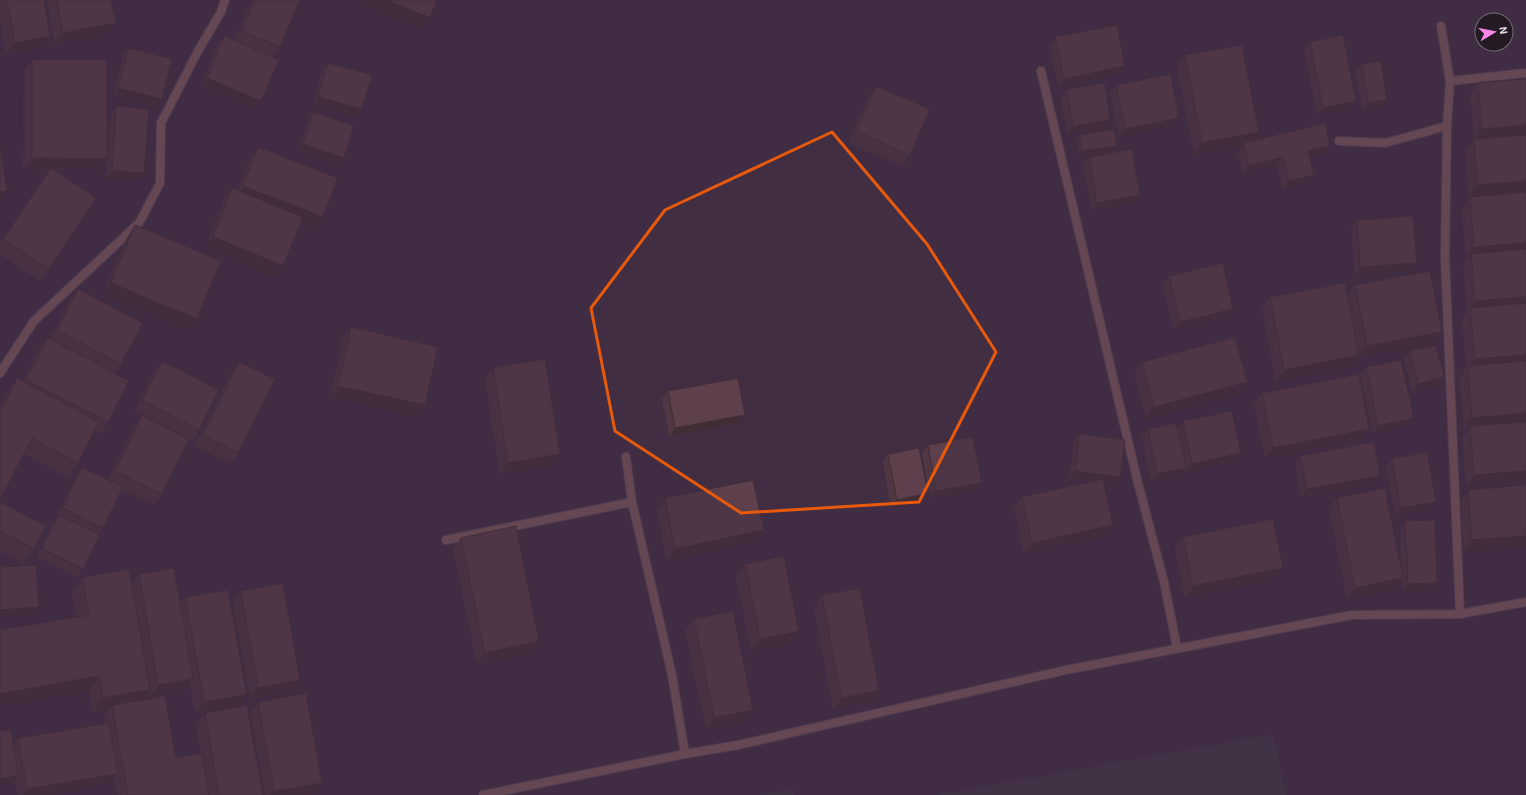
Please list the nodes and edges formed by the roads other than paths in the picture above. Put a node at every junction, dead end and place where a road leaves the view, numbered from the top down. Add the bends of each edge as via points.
1 (225, 0) edge
2 (1441, 26) dead end
3 (1041, 71) dead end
4 (1526, 72) edge
5 (1450, 81) junction
6 (1448, 126) junction
7 (1339, 141) dead end
8 (0, 374) edge
9 (626, 457) dead end
10 (632, 502) junction
11 (446, 540) dead end
12 (1526, 602) edge
13 (1460, 614) junction
14 (1177, 648) junction
15 (685, 754) junction
16 (483, 795) edge

1 - 8 street via 161,123 160,183 139,223 34,321
2 - 5 street
3 - 14 street via 1137,479 1164,582
4 - 5 street
5 - 6 street
6 - 7 street via 1385,144
6 - 13 street via 1445,257
9 - 10 street
10 - 11 street
10 - 15 street via 672,675
12 - 13 street
13 - 14 street via 1352,616
14 - 15 street via 1066,670 738,745
15 - 16 street

